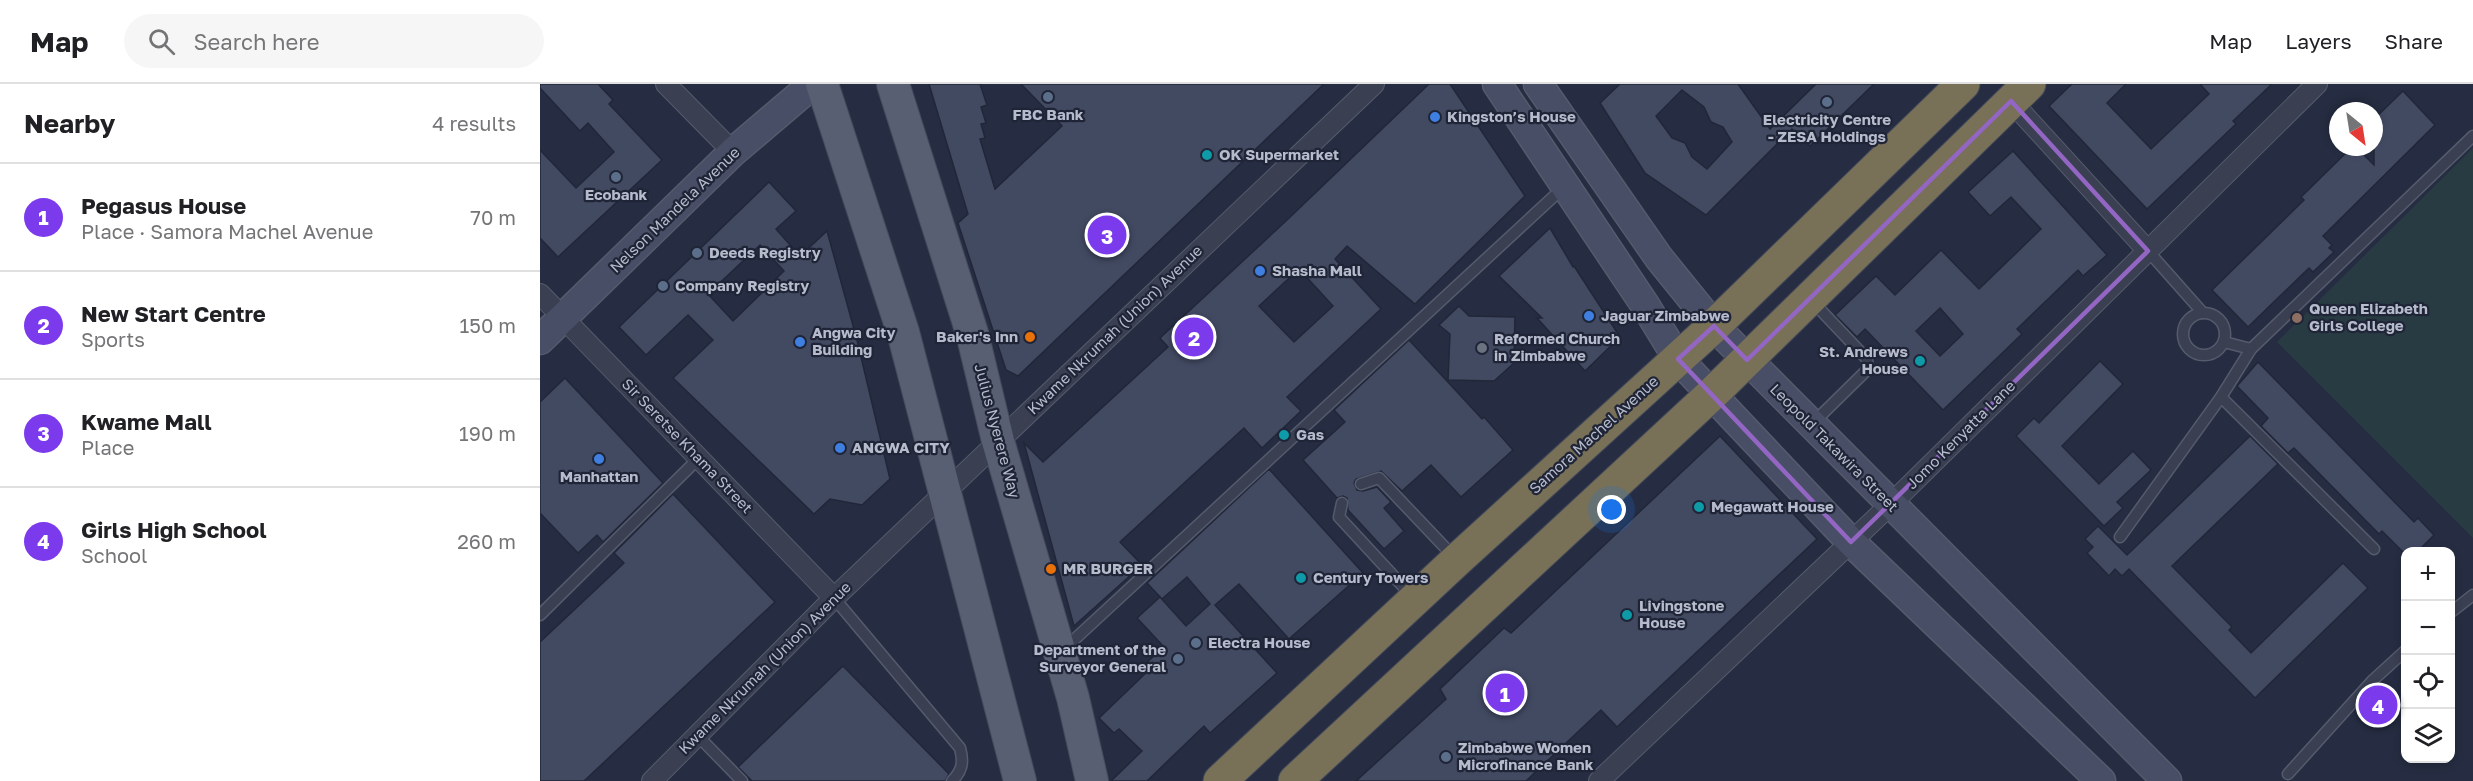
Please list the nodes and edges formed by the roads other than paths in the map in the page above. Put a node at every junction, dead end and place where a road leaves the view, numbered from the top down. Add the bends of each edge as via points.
1 (666, 84) edge
2 (813, 84) edge
3 (822, 84) edge
4 (892, 84) edge
5 (1374, 84) edge
6 (1497, 84) edge
7 (1538, 84) edge
8 (1963, 84) edge
9 (2317, 84) edge
10 (2020, 93) edge
11 (2473, 136) edge
12 (733, 152) junction
13 (1565, 186) junction
14 (2148, 251) junction
15 (540, 294) edge
16 (1810, 298) junction
17 (2203, 314) junction
18 (563, 318) junction
19 (1714, 326) junction
20 (540, 340) edge
21 (2224, 342) junction
22 (2251, 349) junction
23 (1678, 359) junction
24 (1747, 360) junction
25 (1712, 394) junction
26 (2221, 397) junction
27 (1811, 426) junction
28 (998, 441) junction
29 (699, 458) junction
30 (1361, 484) dead end
31 (944, 495) junction
32 (1342, 503) dead end
33 (1890, 505) junction
34 (2120, 537) dead end
35 (1851, 542) junction
36 (2374, 549) dead end
37 (1457, 560) junction
38 (2473, 595) edge
39 (834, 598) junction
40 (1416, 600) junction
41 (2455, 610) edge
42 (540, 615) edge
43 (1059, 654) junction
44 (2401, 655) edge
45 (697, 735) junction
46 (2288, 774) dead end
47 (652, 781) edge
48 (742, 781) edge
49 (952, 781) edge
50 (1020, 781) edge
51 (1092, 781) edge
52 (1220, 781) edge
53 (1295, 781) edge
54 (1599, 781) edge
55 (2101, 781) edge
56 (2167, 781) edge

1 - 12 street
2 - 12 main road, Nelson Mandela Avenue
3 - 31 main road via 903,332
4 - 28 main road, Julius Nyerere Way via 972,333
5 - 28 street, Kwame Nkrumah (Union) Avenue
6 - 13 main road
7 - 19 main road, Leopold Takawira Street via 1659,258
8 - 19 highway, Samora Machel Avenue
9 - 14 street, Jomo Kenyatta Lane
10 - 14 street
10 - 16 highway
11 - 22 lane
12 - 18 main road, Nelson Mandela Avenue
13 - 23 main road
13 - 43 lane
14 - 17 lane
14 - 33 street, Jomo Kenyatta Lane
15 - 18 street, Sir Seretse Khama Street
16 - 24 highway
16 - 27 lane via 1867,359 1868,369
17 - 21 lane via 2211,314 2223,325
17 - 21 lane via 2195,316 2184,328 2183,336 2190,350 2213,354
18 - 20 main road, Nelson Mandela Avenue
18 - 29 street, Sir Seretse Khama Street
19 - 23 highway, Samora Machel Avenue
19 - 24 main road, Leopold Takawira Street
21 - 22 lane
22 - 26 lane
23 - 25 main road
23 - 37 highway, Samora Machel Avenue
24 - 25 highway
24 - 27 main road, Leopold Takawira Street
25 - 35 main road
25 - 53 highway
26 - 34 lane
26 - 36 lane
27 - 33 main road, Leopold Takawira Street
28 - 31 street, Kwame Nkrumah (Union) Avenue
28 - 43 main road, Julius Nyerere Way
29 - 39 street, Sir Seretse Khama Street
29 - 42 lane
30 - 37 lane via 1379,478
31 - 39 street, Kwame Nkrumah (Union) Avenue
31 - 50 main road
32 - 40 lane via 1339,517
33 - 35 street, Jomo Kenyatta Lane
33 - 56 main road, Leopold Takawira Street
35 - 54 street, Jomo Kenyatta Lane
35 - 55 main road
37 - 40 highway, Samora Machel Avenue
38 - 41 lane
39 - 45 street, Kwame Nkrumah (Union) Avenue
39 - 49 lane via 960,748 963,760
40 - 52 highway, Samora Machel Avenue
43 - 51 main road, Julius Nyerere Way
44 - 46 lane
45 - 47 street, Kwame Nkrumah (Union) Avenue
45 - 48 lane

